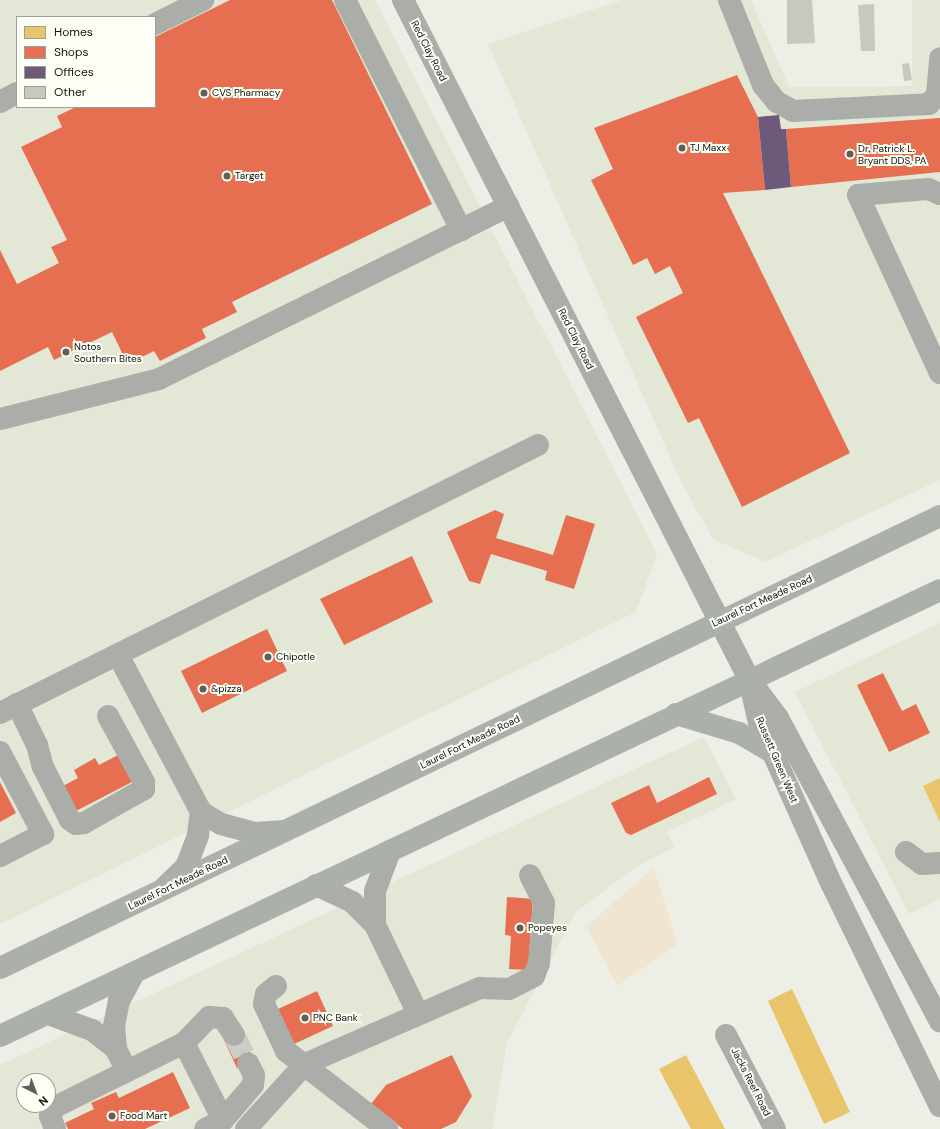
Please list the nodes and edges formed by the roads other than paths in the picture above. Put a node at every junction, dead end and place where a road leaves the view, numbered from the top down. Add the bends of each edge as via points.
1 (203, 0) edge
2 (345, 0) edge
3 (403, 0) edge
4 (729, 0) edge
5 (156, 24) edge
6 (940, 58) edge
7 (16, 94) edge
8 (0, 102) edge
9 (940, 194) edge
10 (508, 206) junction
11 (461, 230) junction
12 (940, 373) edge
13 (0, 419) edge
14 (538, 445) dead end
15 (940, 516) edge
16 (940, 590) edge
17 (720, 621) junction
18 (118, 655) junction
19 (749, 679) junction
20 (9, 709) edge
21 (676, 714) junction
22 (108, 716) dead end
23 (0, 752) edge
24 (773, 752) junction
25 (201, 812) junction
26 (285, 831) junction
27 (390, 851) junction
28 (906, 852) dead end
29 (0, 856) edge
30 (940, 862) edge
31 (530, 875) dead end
32 (316, 885) junction
33 (160, 892) junction
34 (375, 925) junction
35 (0, 968) edge
36 (134, 973) junction
37 (276, 986) dead end
38 (417, 1012) junction
39 (48, 1014) junction
40 (940, 1022) edge
41 (234, 1034) tunnel mouth
42 (726, 1035) dead end
43 (0, 1036) edge
44 (184, 1043) junction
45 (116, 1049) junction
46 (248, 1063) tunnel mouth
47 (305, 1064) junction
48 (127, 1072) junction
49 (940, 1106) edge
50 (214, 1124) edge
51 (55, 1129) edge
52 (246, 1129) edge
53 (387, 1129) edge
54 (775, 1129) edge

1 - 5 street
2 - 11 street
3 - 10 street, Red Clay Road
4 - 6 street via 763,85 778,102 793,111 929,104 937,95
7 - 8 street
9 - 12 street via 928,189 858,195
10 - 11 street
10 - 17 street, Red Clay Road
11 - 13 street via 159,379
14 - 18 street
15 - 17 main road, Laurel Fort Meade Road
16 - 19 main road
17 - 19 street, Red Clay Road
17 - 26 main road, Laurel Fort Meade Road
18 - 20 street
18 - 25 street
19 - 21 main road
19 - 24 street, Russett Green West via 759,722
19 - 40 street, Russett Green West via 778,718
20 - 22 street via 37,745 43,767 70,820 76,824 90,820 144,790 144,782
21 - 24 main road via 739,734
21 - 27 main road
23 - 29 street via 43,834
24 - 49 street, Russett Green West via 832,885
25 - 26 street via 221,824 255,833
25 - 33 street via 198,836 186,867
26 - 33 main road, Laurel Fort Meade Road
27 - 32 main road
27 - 34 street via 375,892
28 - 30 street via 922,864
31 - 38 street via 544,903 539,962 534,976 509,989 480,988
32 - 34 street via 352,902
32 - 36 main road
33 - 35 main road, Laurel Fort Meade Road
34 - 38 street
36 - 39 main road
36 - 45 street via 119,1001 114,1026
37 - 47 street via 266,994 266,1010 286,1051
38 - 47 street
39 - 43 main road
39 - 45 street via 92,1030
41 - 44 street via 223,1018 209,1017
42 - 54 street, Jacks Reef Road
44 - 48 street
44 - 50 street
45 - 48 street
46 - 50 street via 254,1075 252,1085
47 - 52 street
47 - 53 street
48 - 51 street via 55,1107 50,1116

